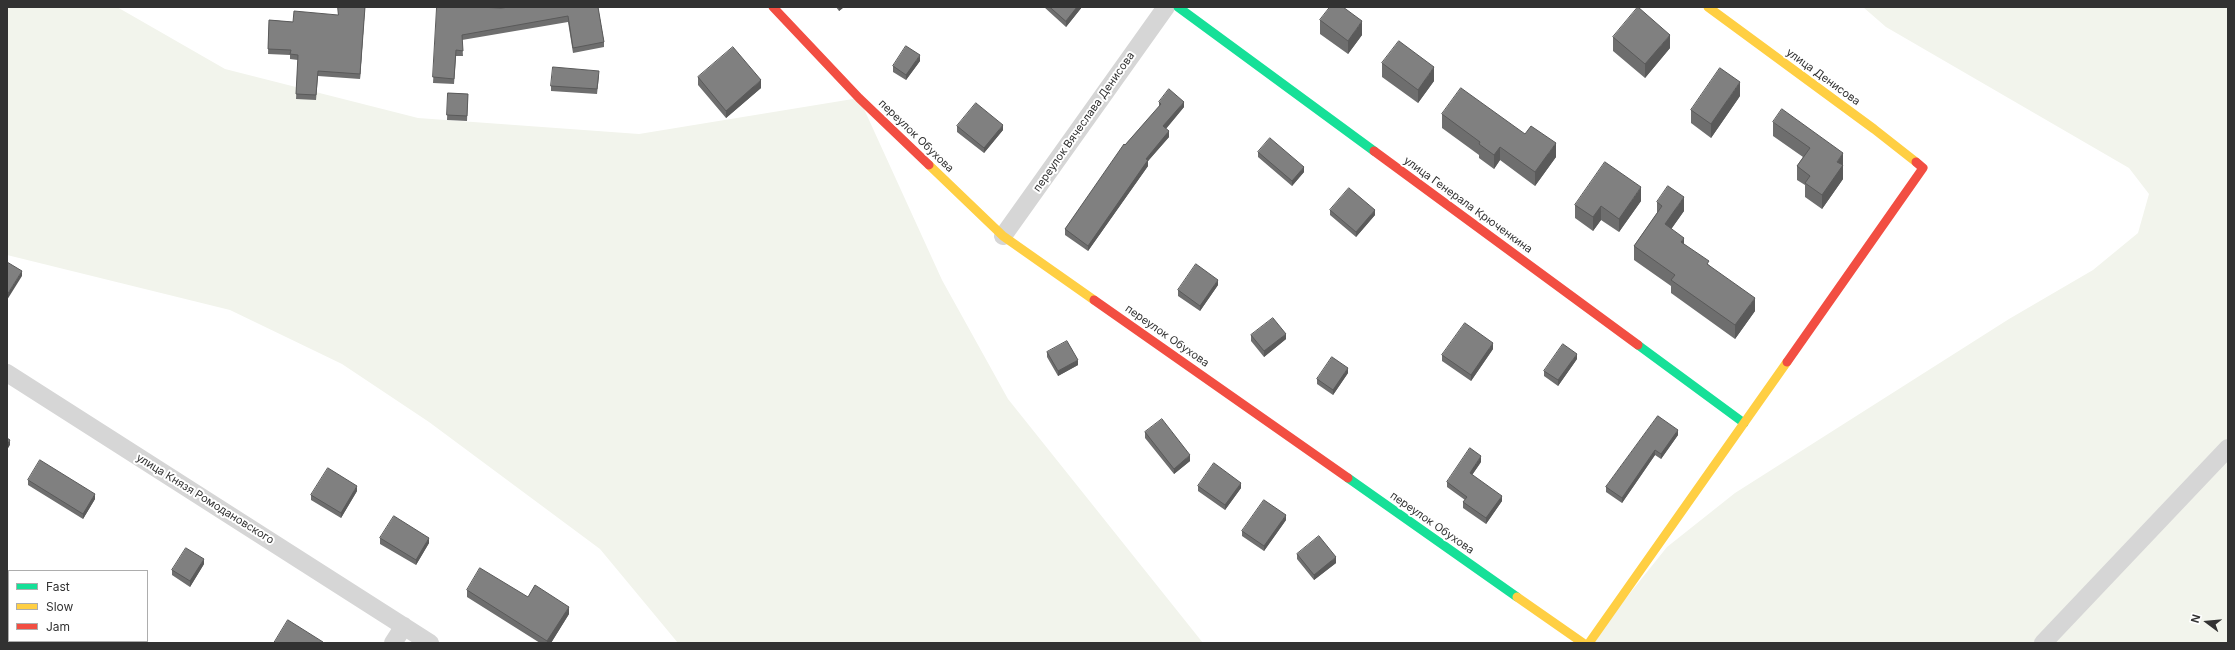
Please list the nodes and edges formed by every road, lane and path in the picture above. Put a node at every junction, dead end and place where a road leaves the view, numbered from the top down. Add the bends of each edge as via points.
1 (773, 7) edge
2 (1166, 7) edge
3 (1178, 7) edge
4 (1708, 7) edge
5 (1003, 236) junction
6 (7, 373) edge
7 (1744, 422) junction
8 (2228, 448) edge
9 (404, 626) junction
10 (393, 643) edge
11 (430, 643) edge
12 (1583, 643) edge
13 (1589, 643) edge
14 (2043, 643) edge

1 - 5 street, переулок Обухова via 859,98
2 - 5 street, переулок Вячеслава Денисова
3 - 7 street, улица Генерала Крюченкина
4 - 7 street, улица Денисова via 1923,168
5 - 12 street, переулок Обухова
6 - 9 street, улица Князя Ромодановского
7 - 13 street
8 - 14 street
9 - 10 street
9 - 11 street, улица Князя Ромодановского

